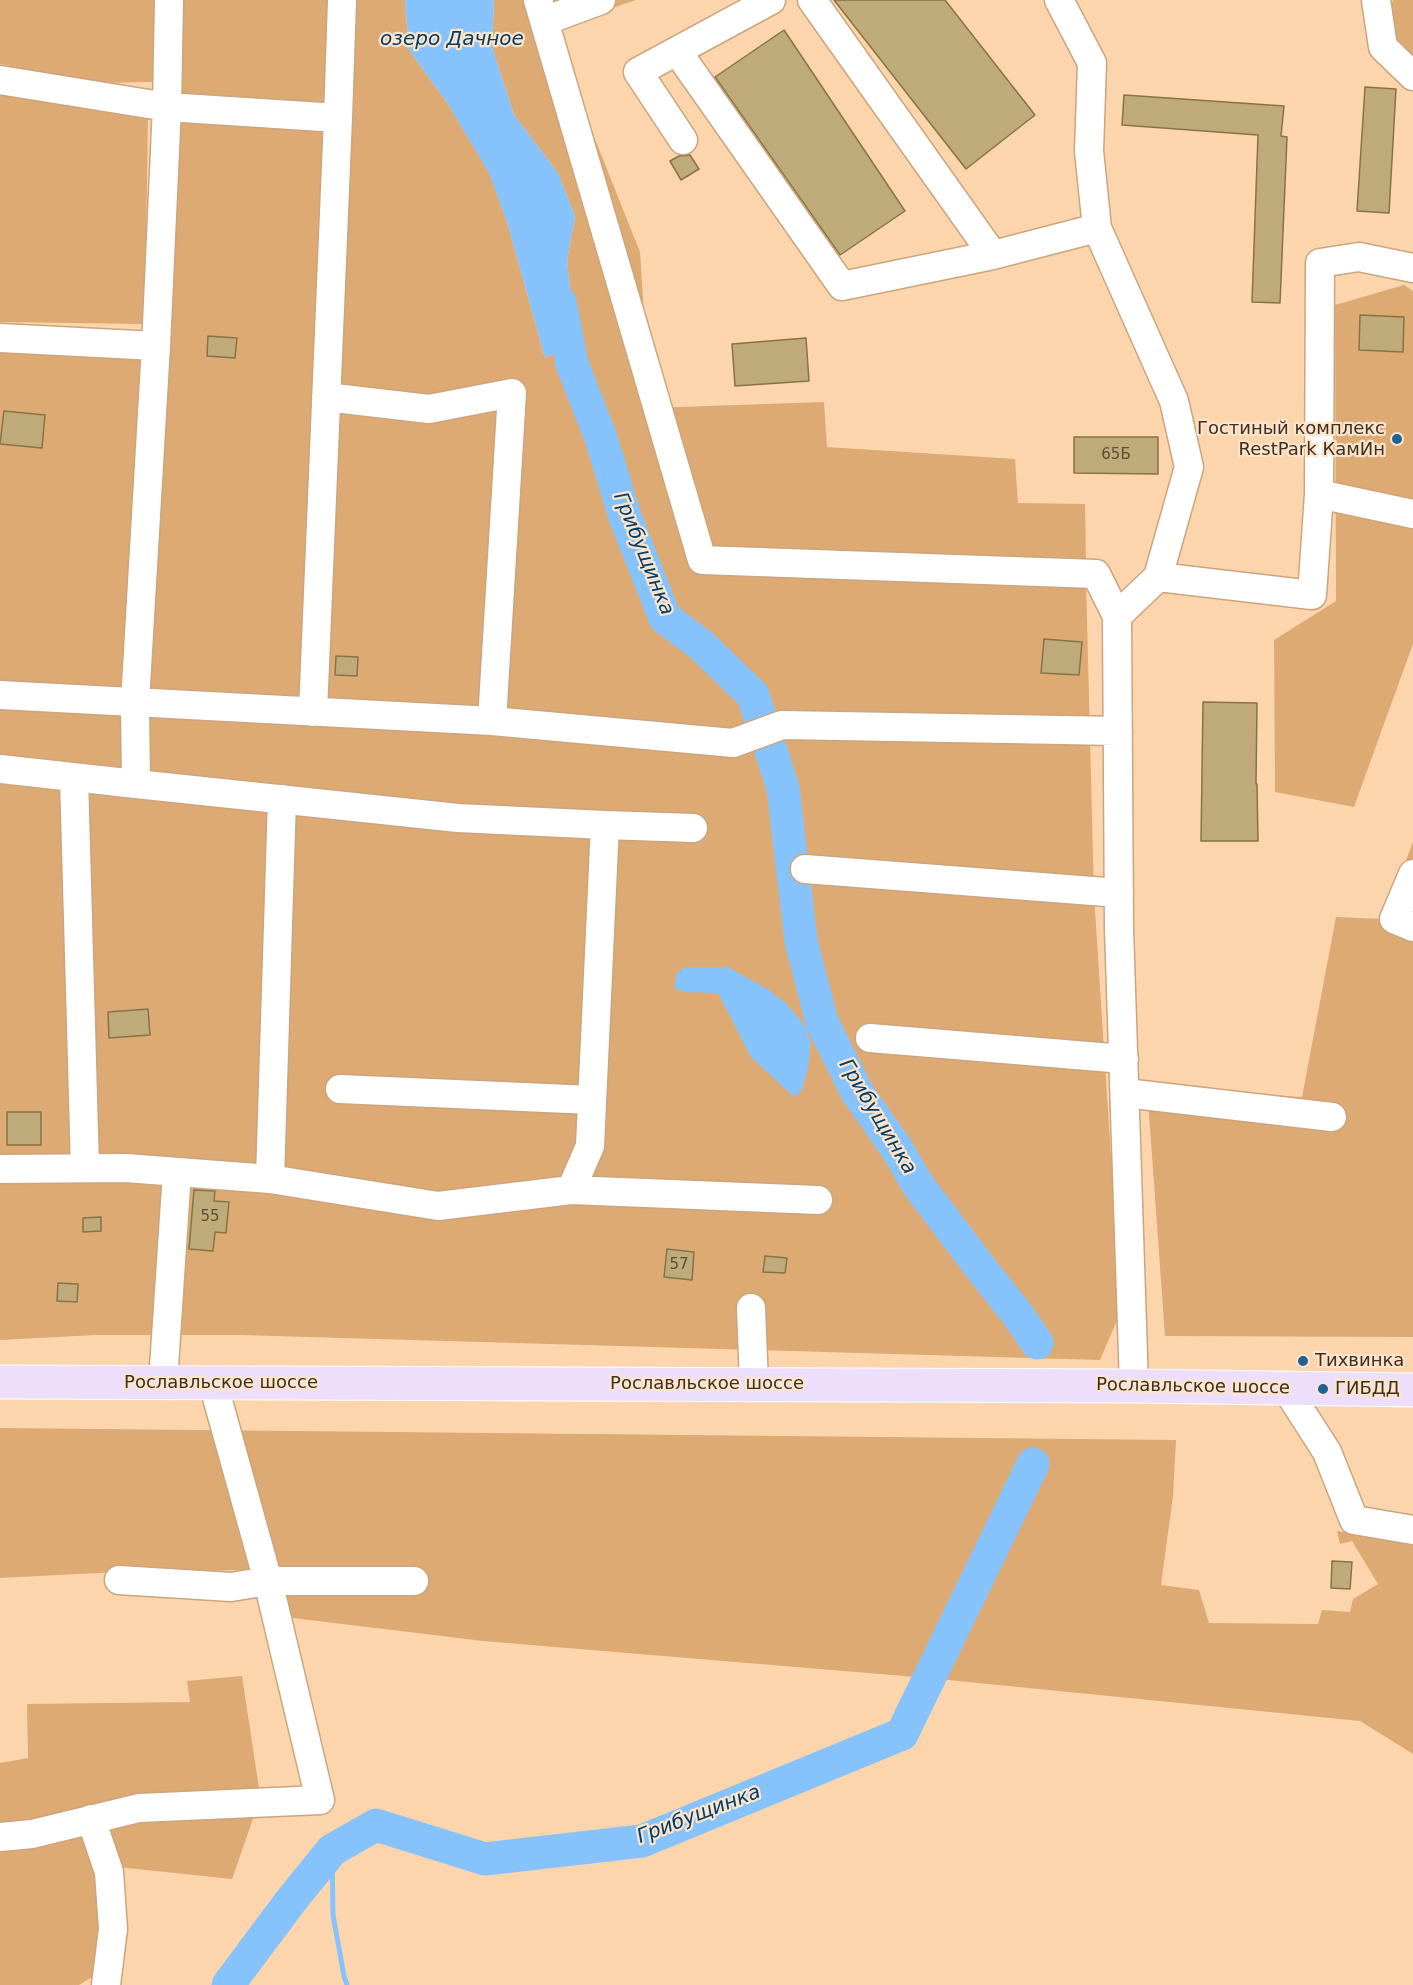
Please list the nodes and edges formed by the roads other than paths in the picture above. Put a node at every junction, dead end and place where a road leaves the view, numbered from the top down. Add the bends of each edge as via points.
1 (169, 0) edge
2 (601, 0) edge
3 (771, 0) edge
4 (812, 0) edge
5 (1059, 0) edge
6 (1376, 0) edge
7 (342, 1) edge
8 (541, 10) edge
9 (677, 51) junction
10 (1413, 76) edge
11 (0, 80) edge
12 (168, 107) junction
13 (338, 118) junction
14 (683, 140) dead end
15 (1097, 228) junction
16 (993, 255) junction
17 (1413, 268) edge
18 (0, 338) edge
19 (156, 346) junction
20 (326, 397) junction
21 (1320, 494) junction
22 (1413, 514) edge
23 (1158, 577) junction
24 (1117, 616) junction
25 (0, 695) edge
26 (135, 702) junction
27 (313, 712) junction
28 (492, 721) junction
29 (1118, 731) junction
30 (0, 769) edge
31 (74, 777) junction
32 (136, 784) junction
33 (282, 799) junction
34 (605, 825) junction
35 (693, 828) dead end
36 (805, 869) dead end
37 (1413, 874) edge
38 (1119, 892) junction
39 (1413, 927) edge
40 (870, 1038) dead end
41 (1124, 1059) junction
42 (340, 1089) dead end
43 (1125, 1093) junction
44 (592, 1100) junction
45 (1332, 1117) dead end
46 (0, 1168) edge
47 (85, 1168) junction
48 (177, 1172) junction
49 (270, 1179) junction
50 (571, 1190) junction
51 (818, 1200) dead end
52 (751, 1308) dead end
53 (0, 1382) edge
54 (163, 1382) junction
55 (213, 1383) junction
56 (754, 1384) junction
57 (1134, 1386) junction
58 (1286, 1388) junction
59 (1413, 1390) edge
60 (1413, 1530) edge
61 (119, 1580) dead end
62 (268, 1581) junction
63 (414, 1581) dead end
64 (91, 1820) junction
65 (0, 1838) edge
66 (106, 1985) edge

1 - 12 lane
2 - 8 lane
3 - 9 lane
4 - 16 lane
5 - 15 lane via 1092,63 1089,152
6 - 10 lane via 1383,47
7 - 13 lane
8 - 24 lane via 702,560 1096,574
9 - 14 lane via 638,72
9 - 16 lane via 842,286
11 - 12 lane
12 - 13 lane
12 - 19 lane
13 - 20 lane
15 - 16 lane
15 - 23 lane via 1174,401 1189,467
17 - 21 lane via 1359,257 1320,262
18 - 19 lane
19 - 26 lane
20 - 27 lane
20 - 28 lane via 429,409 512,393
21 - 22 lane
21 - 23 lane via 1312,595
23 - 24 lane
24 - 29 lane
25 - 26 lane
26 - 27 lane
26 - 32 lane
27 - 28 lane
28 - 29 lane via 733,743 782,725
29 - 38 lane
30 - 31 lane
31 - 32 lane
31 - 47 lane
32 - 33 lane
33 - 34 lane via 458,818
33 - 49 lane
34 - 35 lane
34 - 44 lane
36 - 38 lane
37 - 39 lane via 1394,919
38 - 41 lane
40 - 41 lane
41 - 43 lane
42 - 44 lane
43 - 45 lane
43 - 57 lane
44 - 50 lane via 590,1146
46 - 47 lane
47 - 48 lane
48 - 49 lane
48 - 54 lane
49 - 50 lane via 438,1206
50 - 51 lane
52 - 56 lane
53 - 54 main road, Рославльское шоссе
54 - 55 main road, Рославльское шоссе
55 - 56 main road, Рославльское шоссе
55 - 62 lane
56 - 57 main road, Рославльское шоссе
57 - 58 main road, Рославльское шоссе
58 - 59 main road, Рославльское шоссе
58 - 60 lane via 1327,1452 1354,1520
61 - 62 lane via 231,1587
62 - 63 lane
62 - 64 lane via 320,1800 139,1808
64 - 65 lane
64 - 66 lane via 109,1872 113,1929

